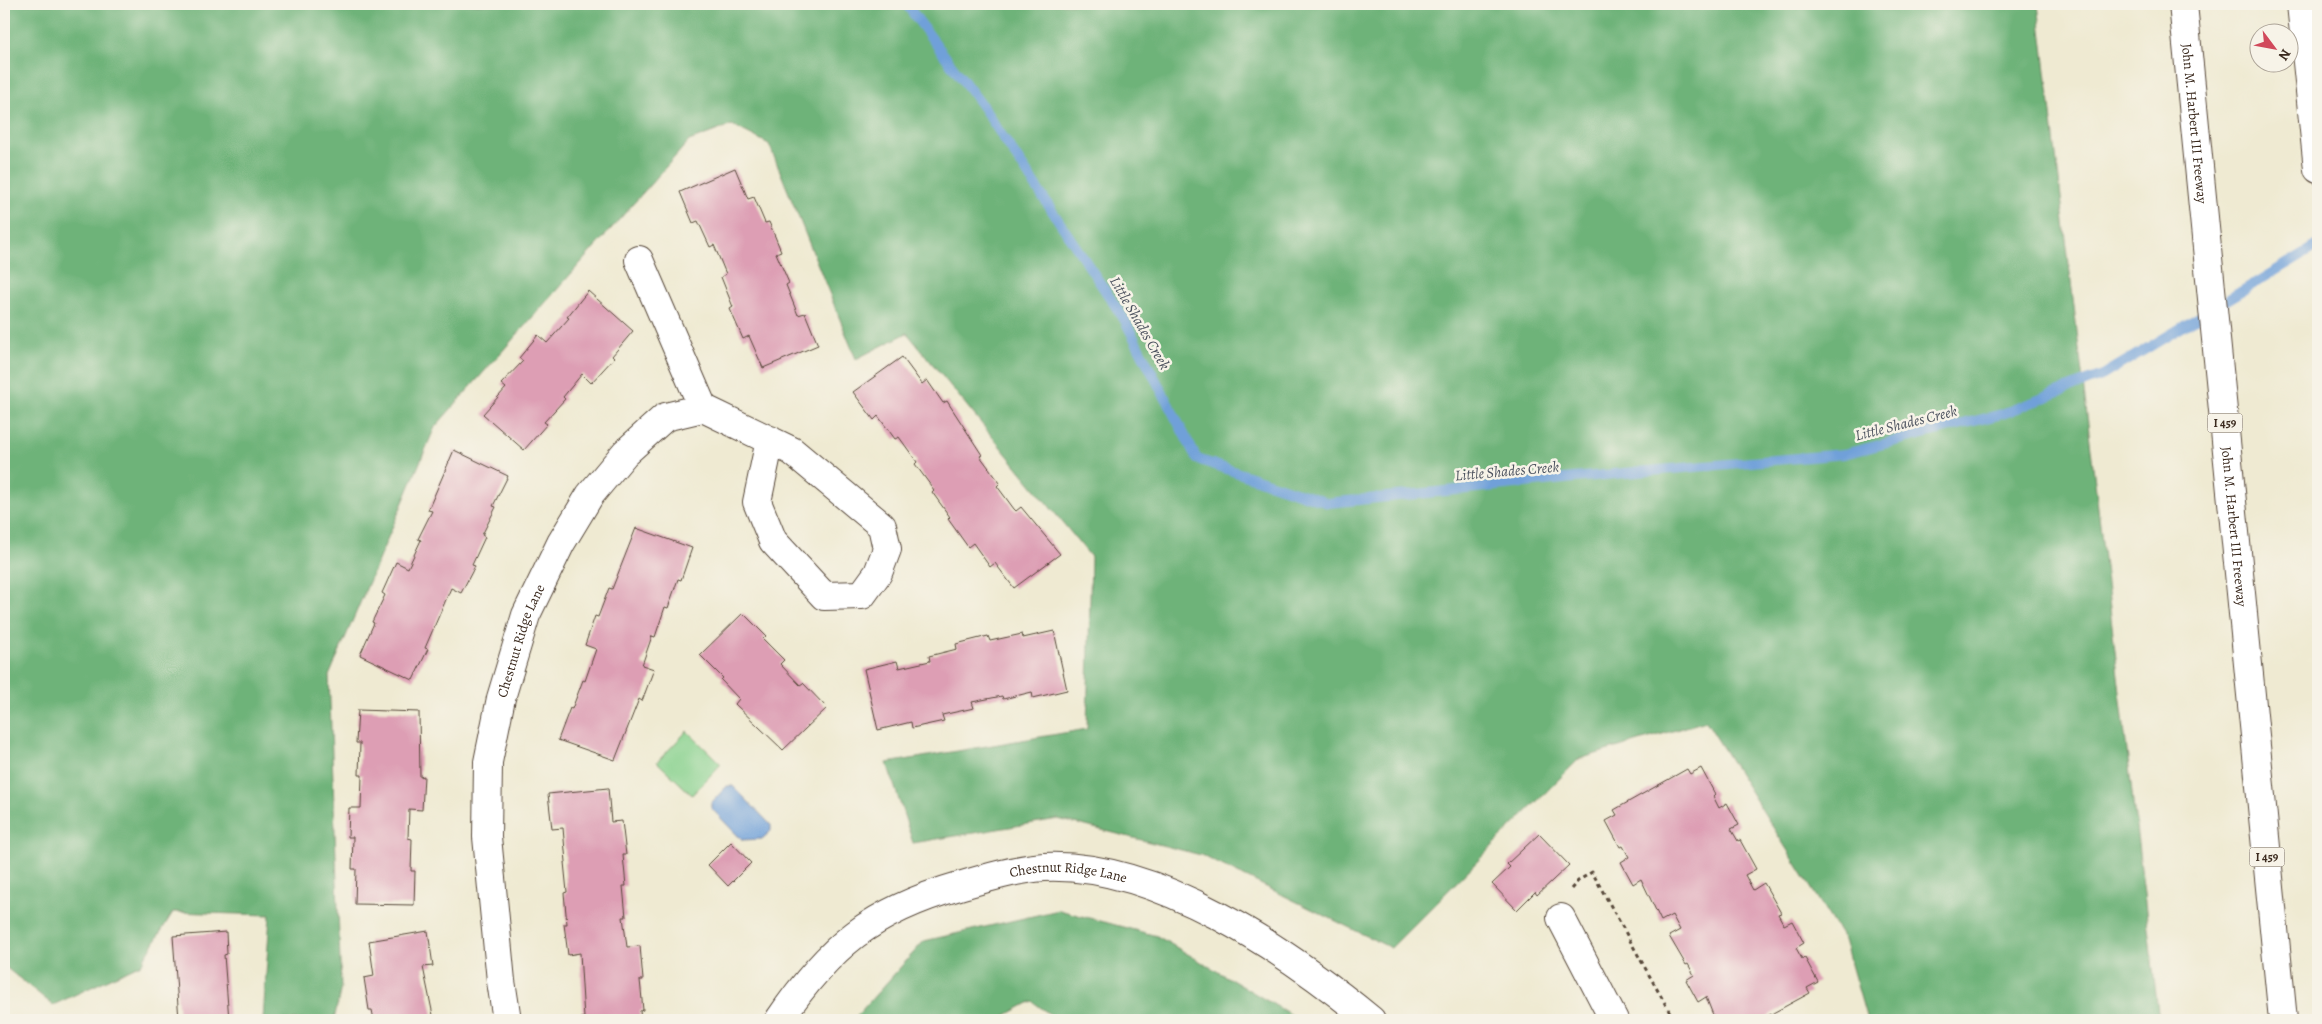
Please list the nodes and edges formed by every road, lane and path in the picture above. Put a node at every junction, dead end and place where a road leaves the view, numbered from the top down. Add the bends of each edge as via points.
1 (2174, 4) edge
2 (2183, 4) edge
3 (2302, 4) edge
4 (2190, 87) junction
5 (2318, 169) edge
6 (639, 260) dead end
7 (704, 408) junction
8 (770, 440) junction
9 (1561, 918) joint
10 (507, 1020) edge
11 (779, 1020) edge
12 (1371, 1020) edge
13 (1614, 1020) edge
14 (1674, 1020) edge
15 (2283, 1020) edge

1 - 4 main road
2 - 4 main road, John M. Harbert III Freeway / I 459
3 - 5 main road
4 - 15 main road, John M. Harbert III Freeway / I 459
6 - 7 main road
7 - 8 main road
7 - 10 main road, Chestnut Ridge Lane via 665,417 625,452 590,495 561,543 526,615 501,698 488,762 487,837
8 - 8 main road via 792,451 882,526 887,549 878,572 862,595 824,596 774,541 757,502
9 - 13 main road
9 - 14 path via 1571,889 1592,872
11 - 12 main road, Chestnut Ridge Lane via 826,959 867,924 924,896 987,878 1044,867 1098,870 1150,886 1224,919 1297,964

